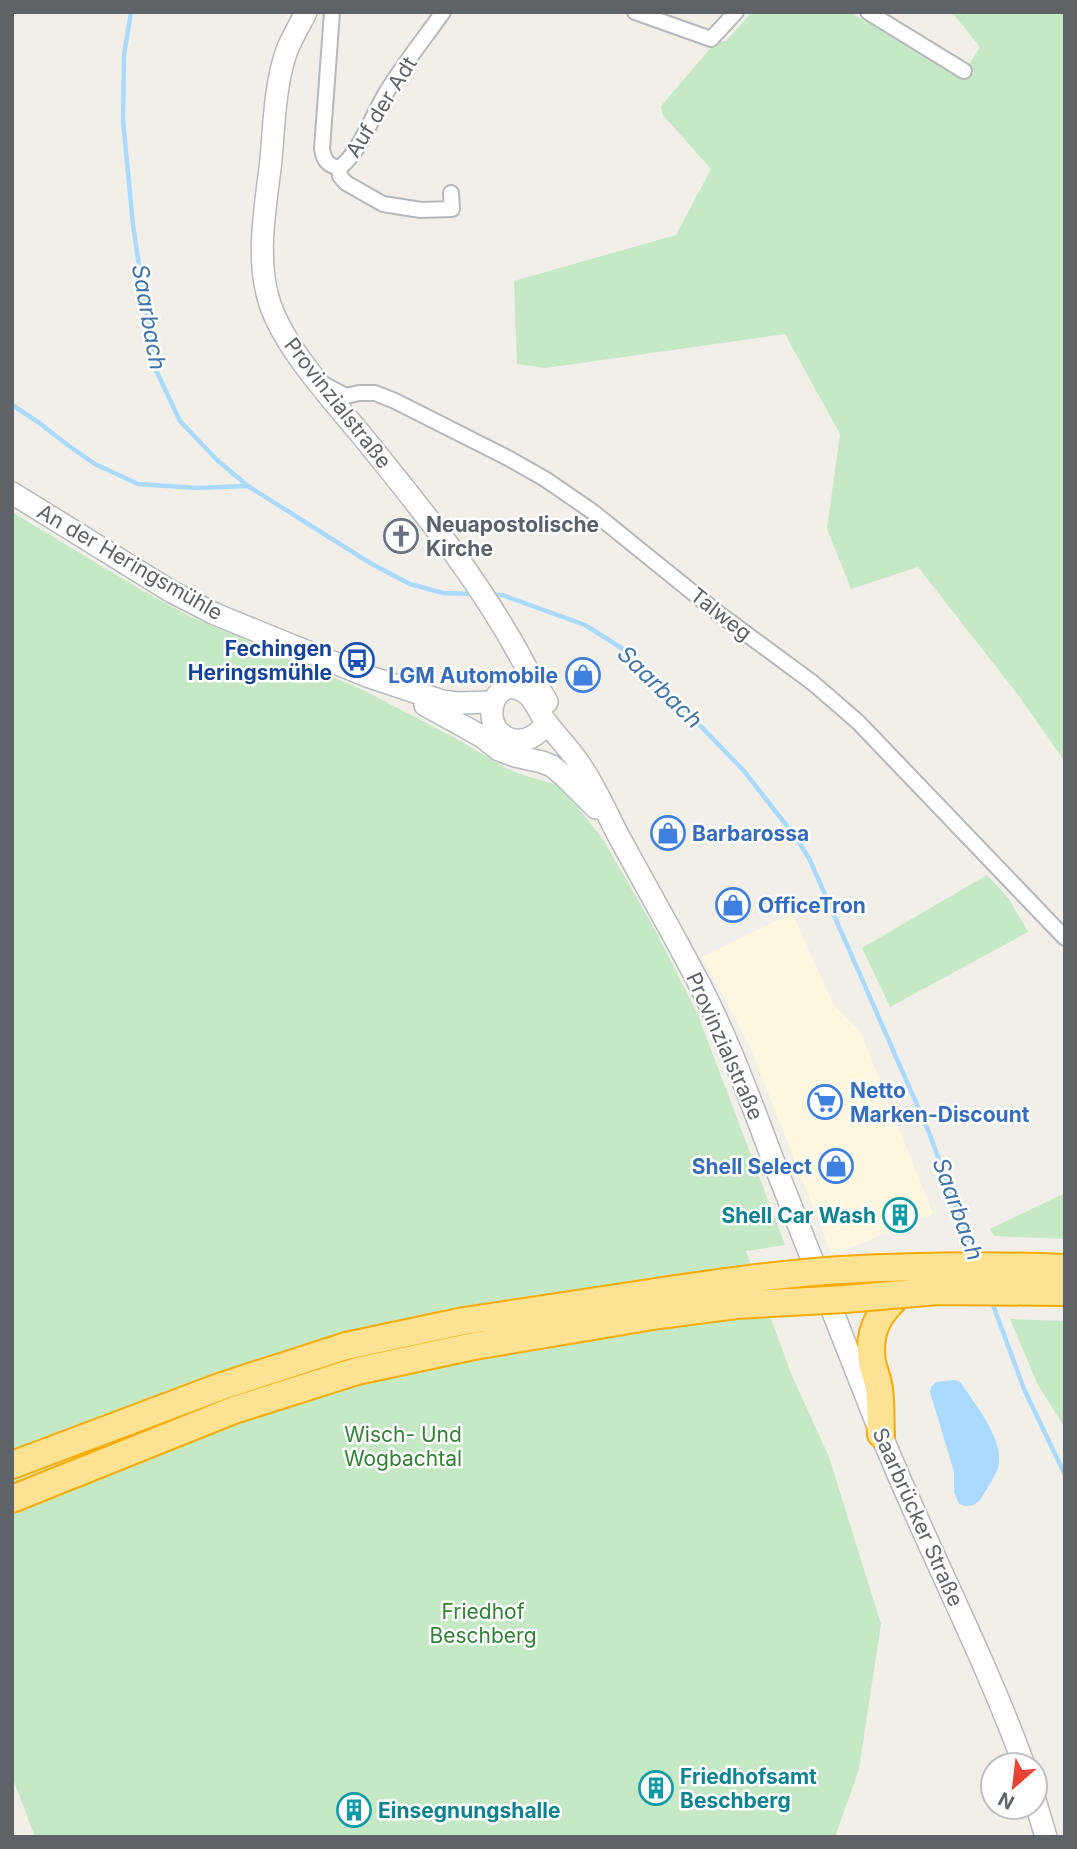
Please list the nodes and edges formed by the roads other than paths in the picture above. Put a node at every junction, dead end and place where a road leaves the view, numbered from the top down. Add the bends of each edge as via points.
1 (306, 12) edge
2 (332, 12) edge
3 (443, 12) edge
4 (635, 12) edge
5 (736, 12) edge
6 (868, 12) edge
7 (964, 71) dead end
8 (340, 168) junction
9 (451, 193) dead end
10 (318, 382) junction
11 (12, 492) edge
12 (501, 622) junction
13 (366, 676) junction
14 (497, 704) junction
15 (425, 705) junction
16 (539, 731) junction
17 (596, 808) junction
18 (617, 832) junction
19 (1065, 938) edge
20 (1065, 1268) edge
21 (1065, 1274) edge
22 (938, 1278) junction
23 (902, 1281) junction
24 (821, 1282) junction
25 (1065, 1286) edge
26 (1065, 1292) edge
27 (658, 1304) junction
28 (881, 1434) junction
29 (12, 1465) edge
30 (12, 1499) edge
31 (1018, 1751) edge

1 - 10 main road, Provinzialstraße via 282,73 263,253 271,309
2 - 8 street, Auf der Adt via 322,149 330,166
3 - 8 street, Auf der Adt
4 - 5 street via 711,39
6 - 7 street
8 - 9 street via 346,183 383,204 452,209
10 - 12 main road, Provinzialstraße via 403,486
10 - 19 street, Talweg via 346,396 375,393 395,401 508,457 593,512 858,722
11 - 13 main road, An der Heringsmühle via 172,592
12 - 14 main road via 508,664
12 - 16 main road, Provinzialstraße via 548,704
13 - 14 main road, An der Heringsmühle via 442,701
13 - 15 main road, An der Heringsmühle
14 - 15 main road, An der Heringsmühle via 453,715
14 - 16 main road via 497,730 507,738 521,741
14 - 16 main road via 516,688 524,691 532,699
15 - 17 main road, An der Heringsmühle via 499,750 552,766
16 - 17 main road, Provinzialstraße
16 - 18 main road, Provinzialstraße via 582,765
17 - 18 main road, Provinzialstraße
18 - 24 main road, Provinzialstraße via 726,1039
20 - 27 highway, bridge via 839,1270 732,1281
21 - 22 highway
22 - 23 highway
22 - 25 highway
23 - 24 highway
23 - 28 highway via 872,1337
24 - 28 main road, Saarbrücker Straße
26 - 27 highway, bridge via 938,1291 736,1305
27 - 29 highway via 464,1321 346,1346 222,1386
27 - 30 highway via 358,1371 234,1410
28 - 31 main road, Saarbrücker Straße

